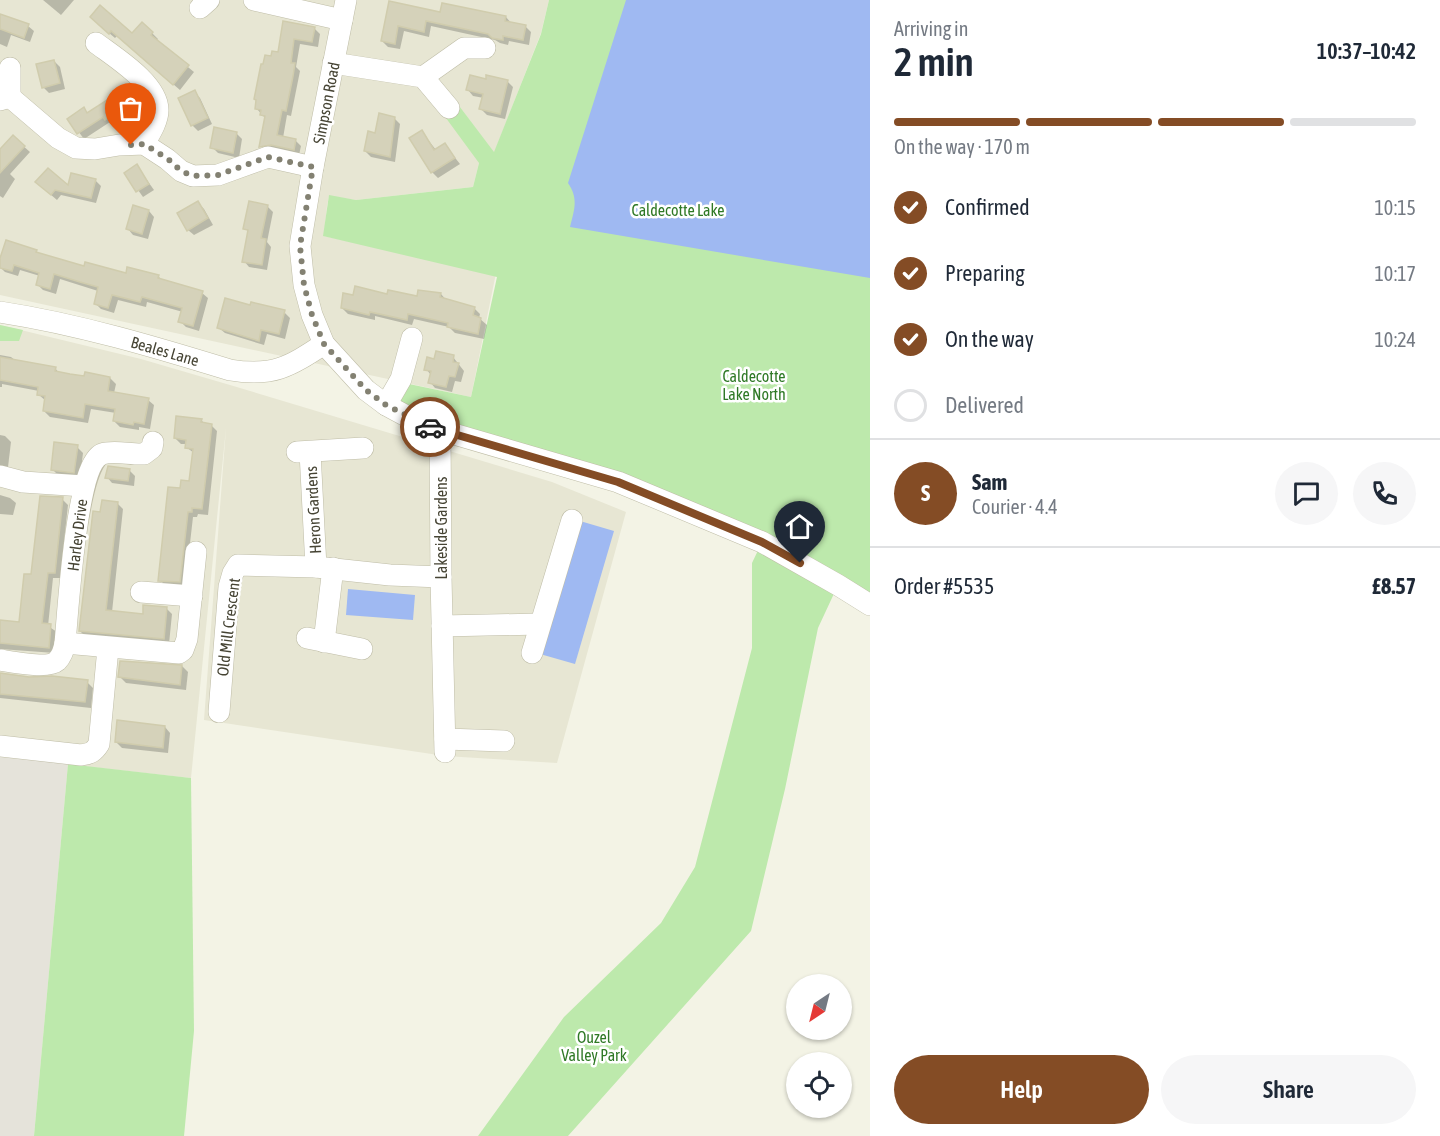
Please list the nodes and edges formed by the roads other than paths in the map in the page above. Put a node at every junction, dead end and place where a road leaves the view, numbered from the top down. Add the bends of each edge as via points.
1 (254, 0) edge
2 (344, 10) edge
3 (96, 43) dead end
4 (485, 48) dead end
5 (333, 63) junction
6 (10, 68) dead end
7 (423, 77) junction
8 (5, 98) edge
9 (448, 108) dead end
10 (144, 144) junction
11 (313, 167) junction
12 (0, 312) edge
13 (412, 338) dead end
14 (324, 344) junction
15 (386, 405) junction
16 (440, 430) junction
17 (153, 442) dead end
18 (363, 448) dead end
19 (0, 476) edge
20 (84, 486) junction
21 (572, 520) dead end
22 (196, 552) dead end
23 (324, 568) junction
24 (441, 577) junction
25 (141, 592) dead end
26 (192, 596) junction
27 (870, 605) edge
28 (540, 624) junction
29 (442, 626) junction
30 (65, 643) junction
31 (108, 648) junction
32 (362, 649) dead end
33 (532, 653) dead end
34 (0, 660) edge
35 (219, 712) dead end
36 (504, 741) dead end
37 (0, 746) edge

1 - 2 street
2 - 5 street, Simpson Road
3 - 10 street via 147,84 156,98 158,112
4 - 7 street via 464,48
5 - 7 street
5 - 11 street, Simpson Road
6 - 8 street
7 - 9 street
8 - 10 street via 76,148
10 - 11 street via 193,176 218,175 268,157
11 - 14 street, Simpson Road via 300,246 304,285
12 - 14 street, Beales Lane via 107,334 251,374 272,372
13 - 15 street via 401,379
14 - 15 street, Simpson Road via 366,390
15 - 16 street, Simpson Road
16 - 24 street, Lakeside Gardens
16 - 27 street, Simpson Road via 618,482 762,542
17 - 20 street, Harley Drive via 144,454 102,454
18 - 23 street, Heron Gardens via 303,452
19 - 20 street via 23,482
20 - 30 street, Harley Drive
21 - 28 street
22 - 26 street
23 - 24 street, Old Mill Crescent
23 - 32 street via 315,640
23 - 35 street, Old Mill Crescent via 238,565 229,587
24 - 29 street, Lakeside Gardens
25 - 26 street
26 - 31 street via 187,639 179,653
28 - 29 street
28 - 33 street
29 - 36 street, Lakeside Gardens via 445,746
30 - 31 street
30 - 34 street via 62,655 52,664
31 - 37 street via 99,744 94,751 88,754

